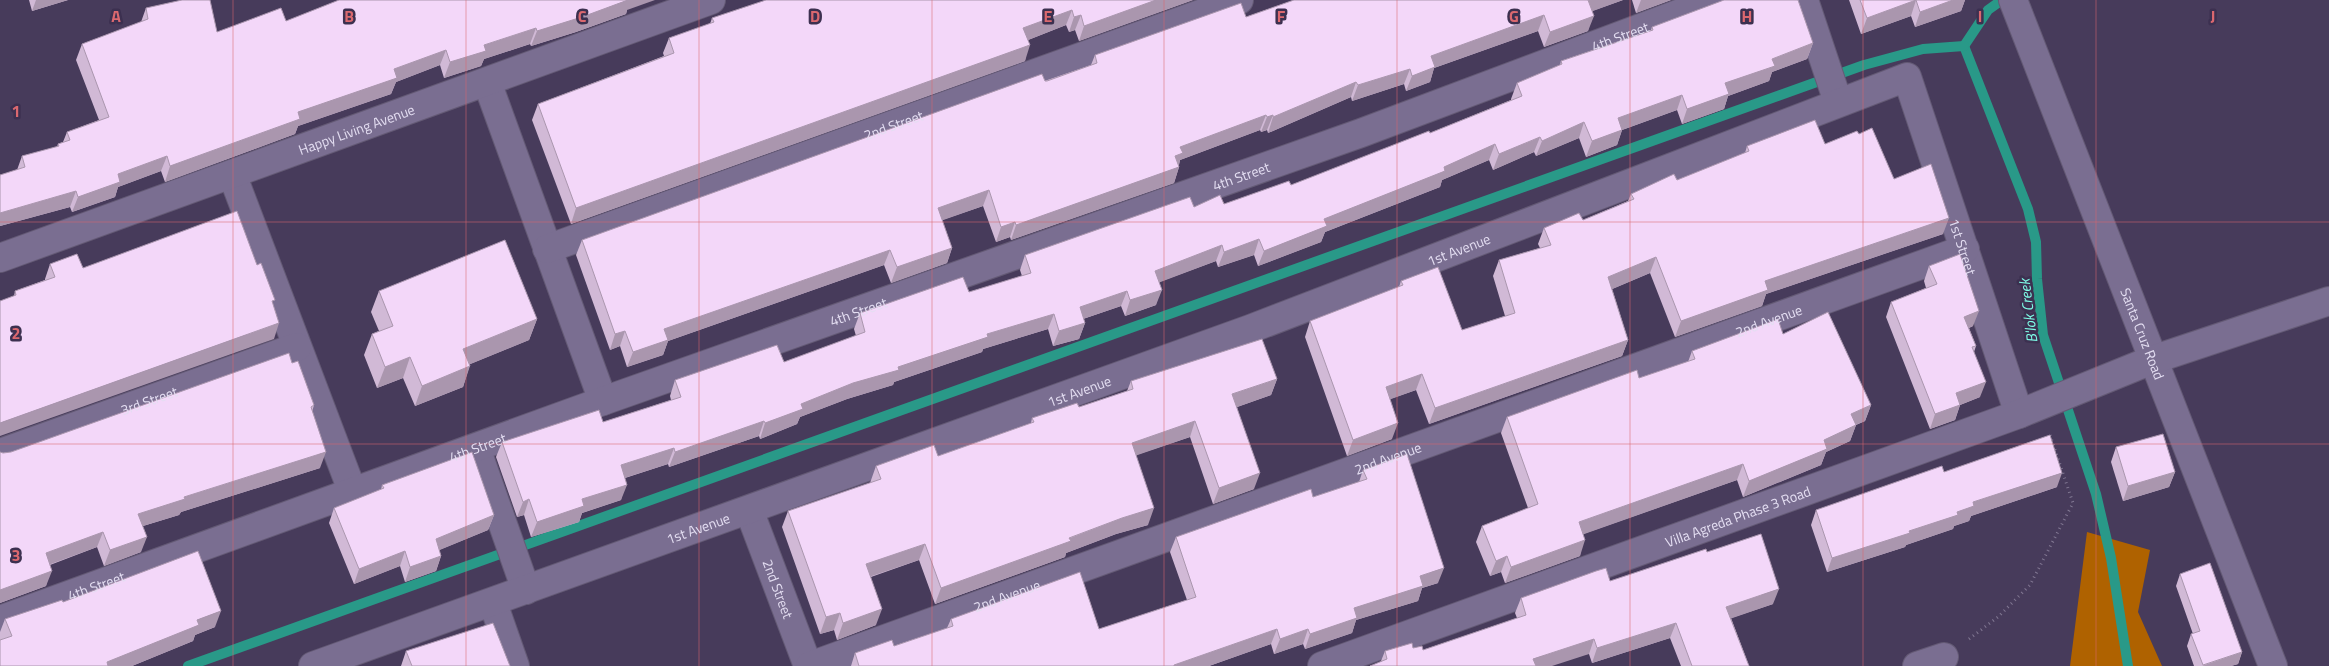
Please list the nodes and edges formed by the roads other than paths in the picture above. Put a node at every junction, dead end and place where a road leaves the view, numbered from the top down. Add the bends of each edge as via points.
1 (711, 0) edge
2 (1239, 0) edge
3 (1715, 0) edge
4 (1804, 0) edge
5 (2018, 11) edge
6 (1907, 77) joint
7 (487, 82) junction
8 (1835, 93) junction
9 (232, 174) junction
10 (546, 248) junction
11 (1965, 250) junction
12 (0, 258) edge
13 (2329, 301) edge
14 (297, 347) junction
15 (2152, 360) junction
16 (603, 402) junction
17 (2037, 407) junction
18 (476, 448) junction
19 (0, 453) edge
20 (353, 493) junction
21 (749, 510) junction
22 (526, 590) junction
23 (493, 603) junction
24 (0, 620) edge
25 (1944, 656) road end
26 (313, 666) edge
27 (515, 666) edge
28 (809, 666) edge
29 (1322, 666) edge
30 (1917, 666) edge
31 (2273, 666) edge

1 - 7 street, Happy Living Avenue
2 - 10 street, 2nd Street
3 - 16 street, 4th Street via 1352,136
4 - 8 street
5 - 15 street, Santa Cruz Road
6 - 8 street, 1st Avenue
6 - 11 street, 1st Street
7 - 9 street, Happy Living Avenue
7 - 10 street
8 - 21 street, 1st Avenue via 1250,329
9 - 12 street, Happy Living Avenue
9 - 14 street
10 - 16 street
11 - 17 street, 1st Street
11 - 28 street, 2nd Avenue
13 - 15 street, Villa Agreda Phase 3 Road
14 - 19 street, 3rd Street
14 - 20 street
15 - 17 street, Villa Agreda Phase 3 Road
15 - 31 street, Santa Cruz Road
16 - 18 street, 4th Street
17 - 29 street, Villa Agreda Phase 3 Road
18 - 20 street, 4th Street
18 - 22 street
20 - 24 street, 4th Street
21 - 22 street, 1st Avenue
21 - 28 street, 2nd Street
22 - 23 street, 1st Avenue
23 - 26 street, 1st Avenue
23 - 27 street
25 - 30 street

